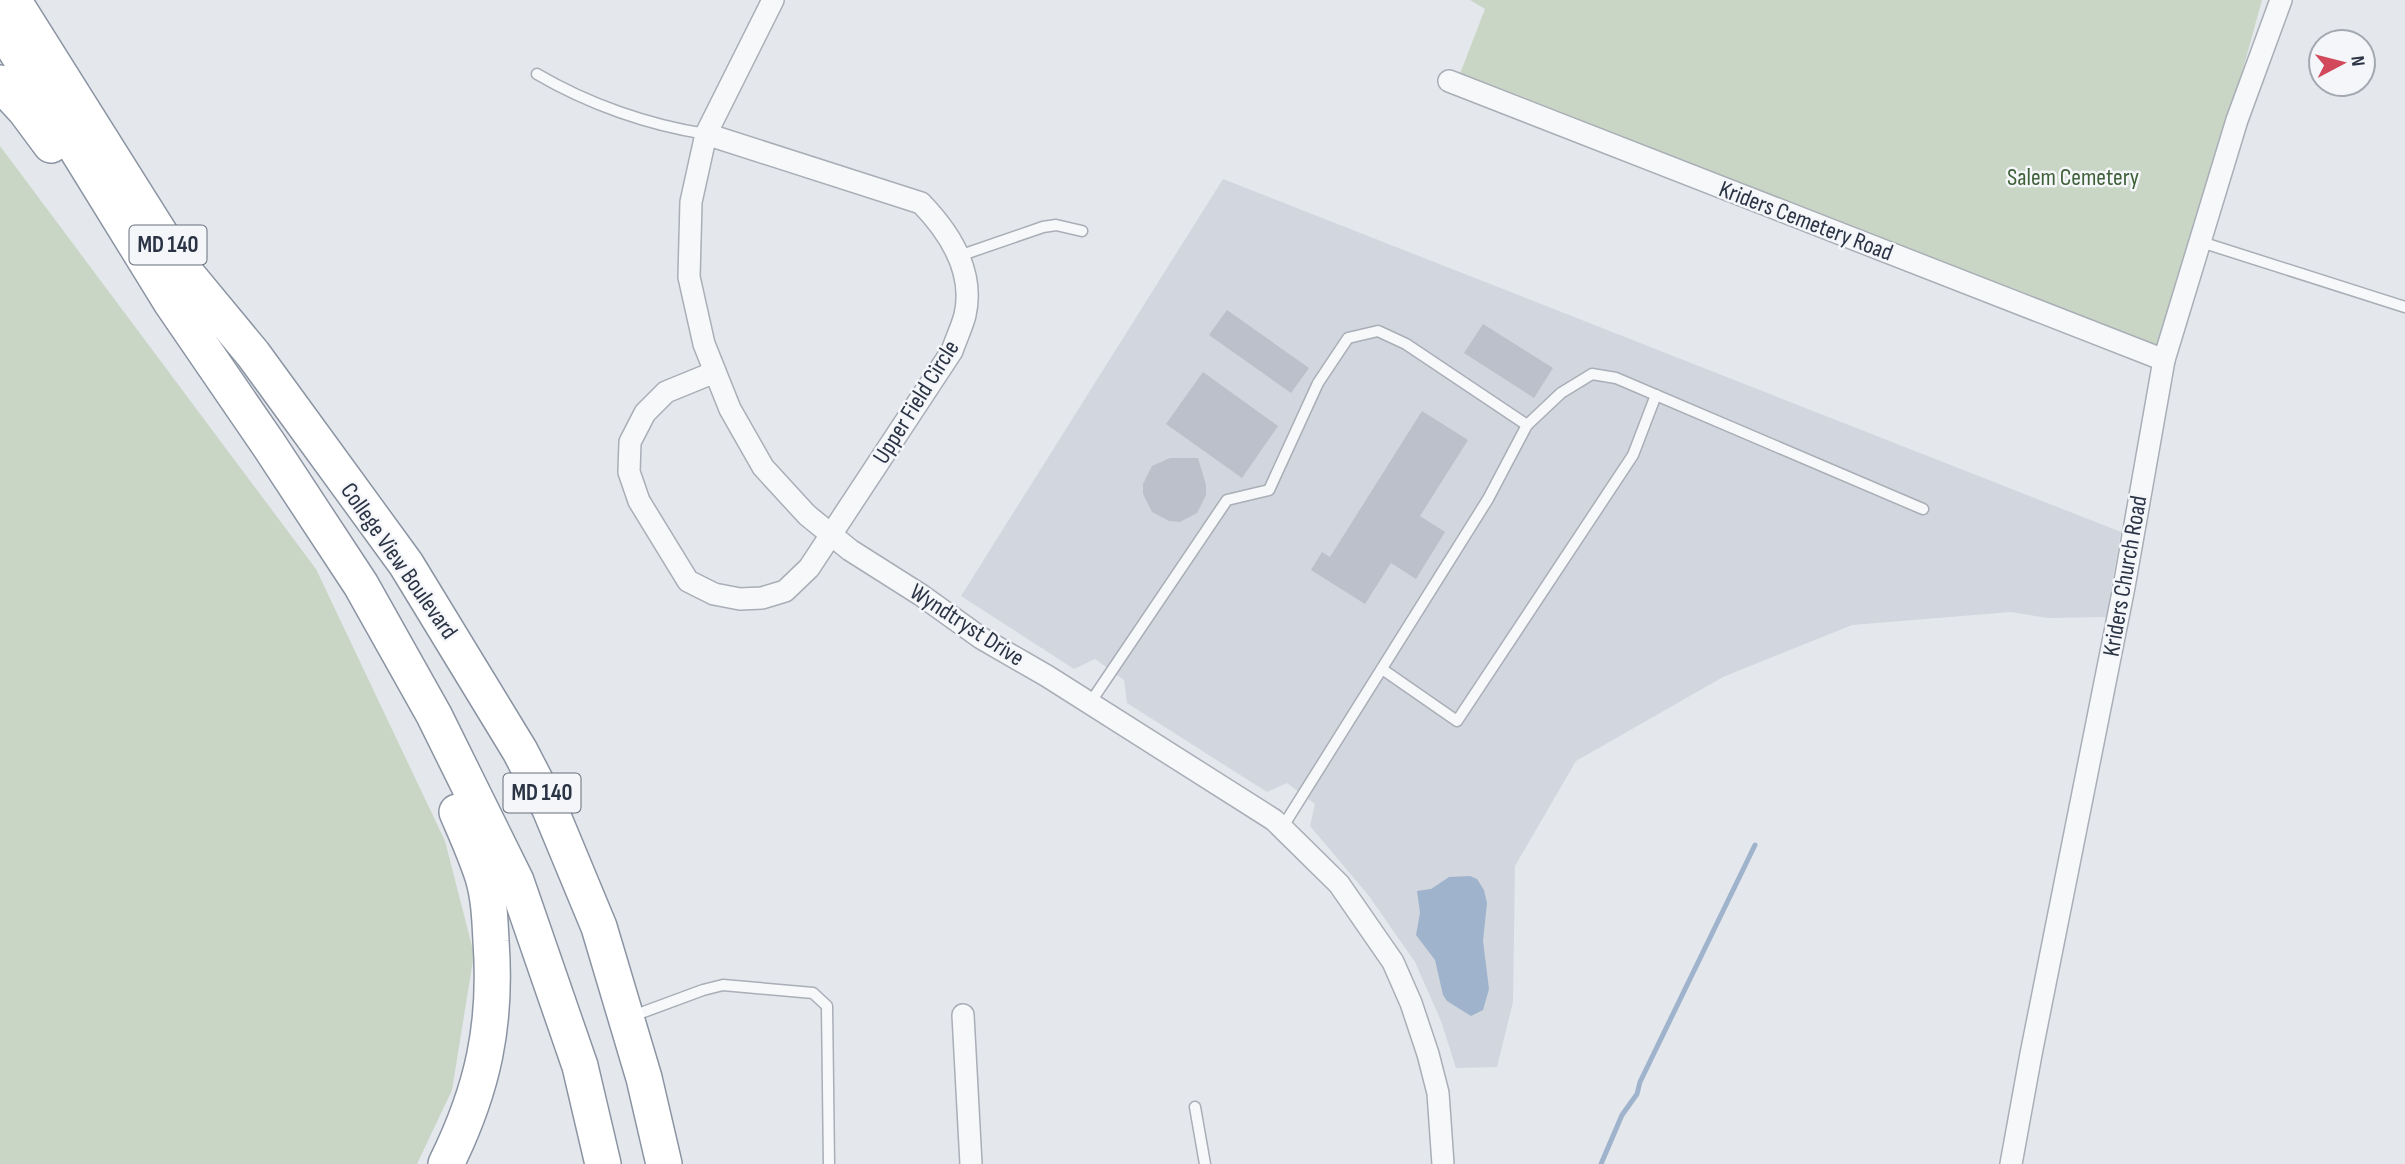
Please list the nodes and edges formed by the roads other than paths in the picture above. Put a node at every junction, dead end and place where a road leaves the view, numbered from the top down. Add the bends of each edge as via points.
1 (773, 0) edge
2 (2281, 0) edge
3 (11, 13) edge
4 (537, 74) dead end
5 (1449, 81) dead end
6 (0, 83) edge
7 (706, 134) junction
8 (1082, 231) dead end
9 (2201, 242) junction
10 (959, 256) junction
11 (170, 302) junction
12 (2405, 307) edge
13 (205, 352) junction
14 (2164, 360) junction
15 (715, 372) junction
16 (1656, 395) junction
17 (1527, 425) junction
18 (1923, 509) dead end
19 (831, 535) junction
20 (1381, 669) junction
21 (1090, 703) junction
22 (1282, 828) junction
23 (962, 1015) dead end
24 (627, 1018) junction
25 (1195, 1107) dead end
26 (446, 1164) edge
27 (603, 1164) edge
28 (664, 1164) edge
29 (829, 1164) edge
30 (971, 1164) edge
31 (1205, 1164) edge
32 (1443, 1164) edge
33 (2011, 1164) edge

1 - 7 street, Wyndtryst Drive
2 - 9 street, Kriders Church Road via 2237,120
3 - 11 highway, College View Boulevard / MD 140
3 - 24 highway, College View Boulevard / MD 140 via 181,267 253,354 406,565 483,688 566,846
4 - 7 lane via 613,110
5 - 14 street, Kriders Cemetery Road
6 - 11 highway
7 - 10 street, Upper Field Circle via 921,203 943,225
7 - 15 street, Wyndtryst Drive via 691,201 689,276
8 - 10 lane via 1043,227
9 - 12 lane
9 - 14 street, Kriders Church Road
10 - 19 street, Upper Field Circle via 967,284 965,314 952,351
11 - 13 highway, College View Boulevard / MD 140
13 - 26 highway via 403,699 483,877 493,963 491,1023 481,1078
13 - 27 highway, College View Boulevard / MD 140 via 360,585 433,715 516,881 580,1066
14 - 33 street, Kriders Church Road
15 - 19 street, Wyndtryst Drive via 730,409 764,467
15 - 19 street, Upper Field Circle via 666,392 645,413 631,442 629,472 639,501 688,581 713,594 740,599 785,591 809,568
16 - 17 lane via 1616,378 1592,374 1560,393
16 - 18 lane
16 - 20 lane via 1633,455 1457,721
17 - 20 lane via 1488,499
17 - 21 lane via 1406,344 1378,331 1348,338 1318,383 1269,490 1227,500
19 - 21 street, Wyndtryst Drive via 981,638
20 - 22 lane
21 - 22 street, Wyndtryst Drive
22 - 32 street, Wyndtryst Drive via 1339,884 1392,962 1411,1003 1431,1067
23 - 30 street
24 - 28 highway, College View Boulevard / MD 140
24 - 29 lane via 723,985 813,993 827,1006
25 - 31 lane

